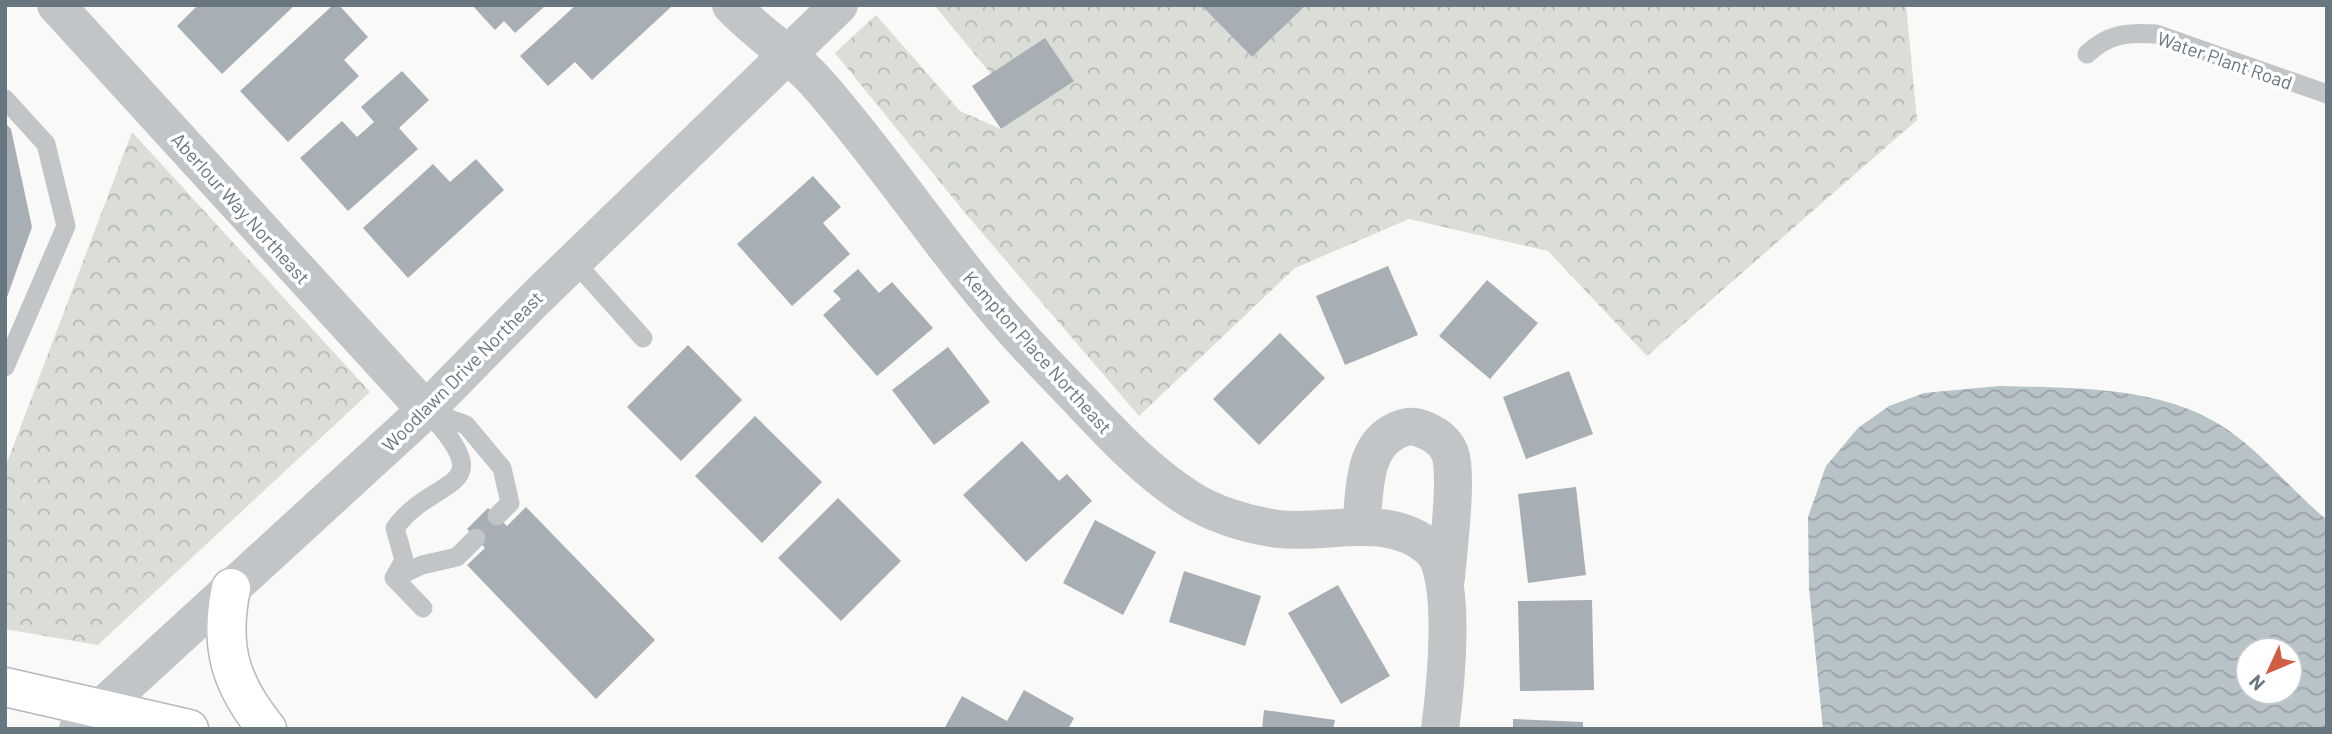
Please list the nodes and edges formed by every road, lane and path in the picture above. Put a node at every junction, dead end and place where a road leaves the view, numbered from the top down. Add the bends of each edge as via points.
1 (56, 5) edge
2 (731, 5) edge
3 (839, 5) edge
4 (2087, 54) dead end
5 (787, 55) junction
6 (2327, 94) edge
7 (5, 99) edge
8 (574, 261) junction
9 (643, 338) dead end
10 (5, 368) edge
11 (426, 410) junction
12 (497, 516) dead end
13 (1361, 526) junction
14 (476, 538) dead end
15 (394, 578) junction
16 (1446, 578) junction
17 (231, 589) junction
18 (423, 608) dead end
19 (5, 687) edge
20 (90, 718) edge
21 (189, 729) edge
22 (267, 729) edge
23 (1440, 729) edge

1 - 11 street, Aberlour Way Northeast
2 - 5 street, Kempton Place Northeast
3 - 5 street, Woodlawn Drive Northeast
4 - 6 lane, Water Plant Road via 2102,40 2128,32 2156,34
5 - 8 street, Woodlawn Drive Northeast
5 - 13 street, Kempton Place Northeast via 816,82 1016,333 1130,453 1160,478 1187,498 1249,522 1280,529
7 - 10 lane via 46,144 66,226
8 - 9 lane
8 - 11 street, Woodlawn Drive Northeast
11 - 12 lane via 466,425 502,468 510,503
11 - 15 lane via 451,437 462,470 450,487 418,503 395,528 404,560
11 - 17 street, Woodlawn Drive Northeast
13 - 16 street, Kempton Place Northeast via 1397,531 1415,539 1432,550
13 - 16 street, Kempton Place Northeast via 1368,471 1382,439 1402,427 1418,427 1437,435 1450,453 1452,472
14 - 15 lane via 457,557
15 - 18 lane
16 - 23 street, Kempton Place Northeast via 1446,683
17 - 20 street, Woodlawn Drive Northeast
17 - 22 main road via 226,615 230,666 238,688
19 - 20 main road
20 - 21 main road

